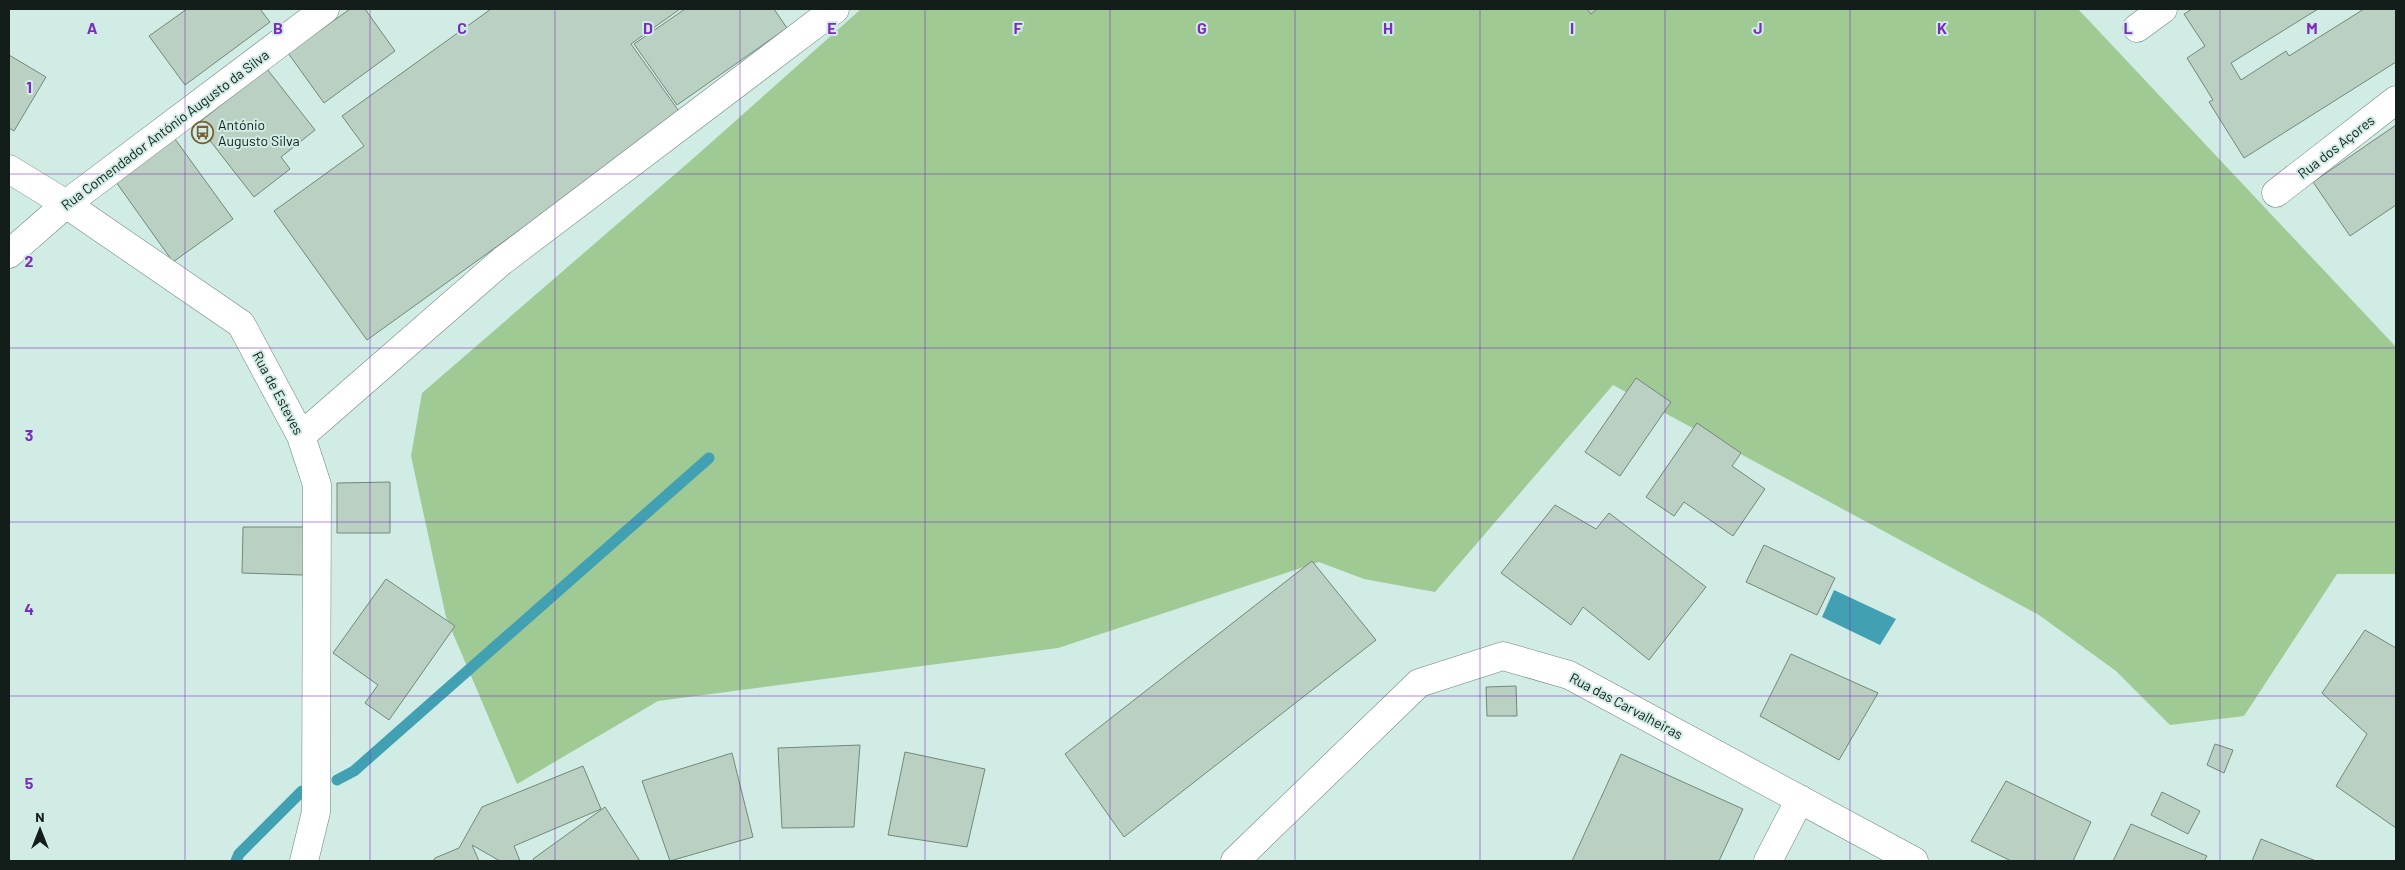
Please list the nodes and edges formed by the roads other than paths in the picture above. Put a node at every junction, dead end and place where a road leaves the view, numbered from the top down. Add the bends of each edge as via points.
1 (325, 9) edge
2 (835, 9) edge
3 (2163, 9) edge
4 (2137, 28) dead end
5 (2396, 100) edge
6 (9, 169) edge
7 (2276, 193) dead end
8 (66, 204) junction
9 (9, 254) edge
10 (302, 436) junction
11 (1800, 799) junction
12 (304, 861) edge
13 (1236, 861) edge
14 (1768, 861) edge
15 (1914, 861) edge

1 - 8 street, Rua Comendador António Augusto da Silva
2 - 10 street via 502,261
3 - 4 street
5 - 7 street, Rua dos Açores
6 - 8 street, Rua de Esteves
8 - 9 street, Rua Comendador António Augusto da Silva
8 - 10 street, Rua de Esteves via 240,324
10 - 12 street, Rua de Esteves via 317,485 316,812
11 - 13 street, Rua das Carvalheiras via 1569,675 1503,656 1419,683
11 - 14 street
11 - 15 street, Rua das Carvalheiras

